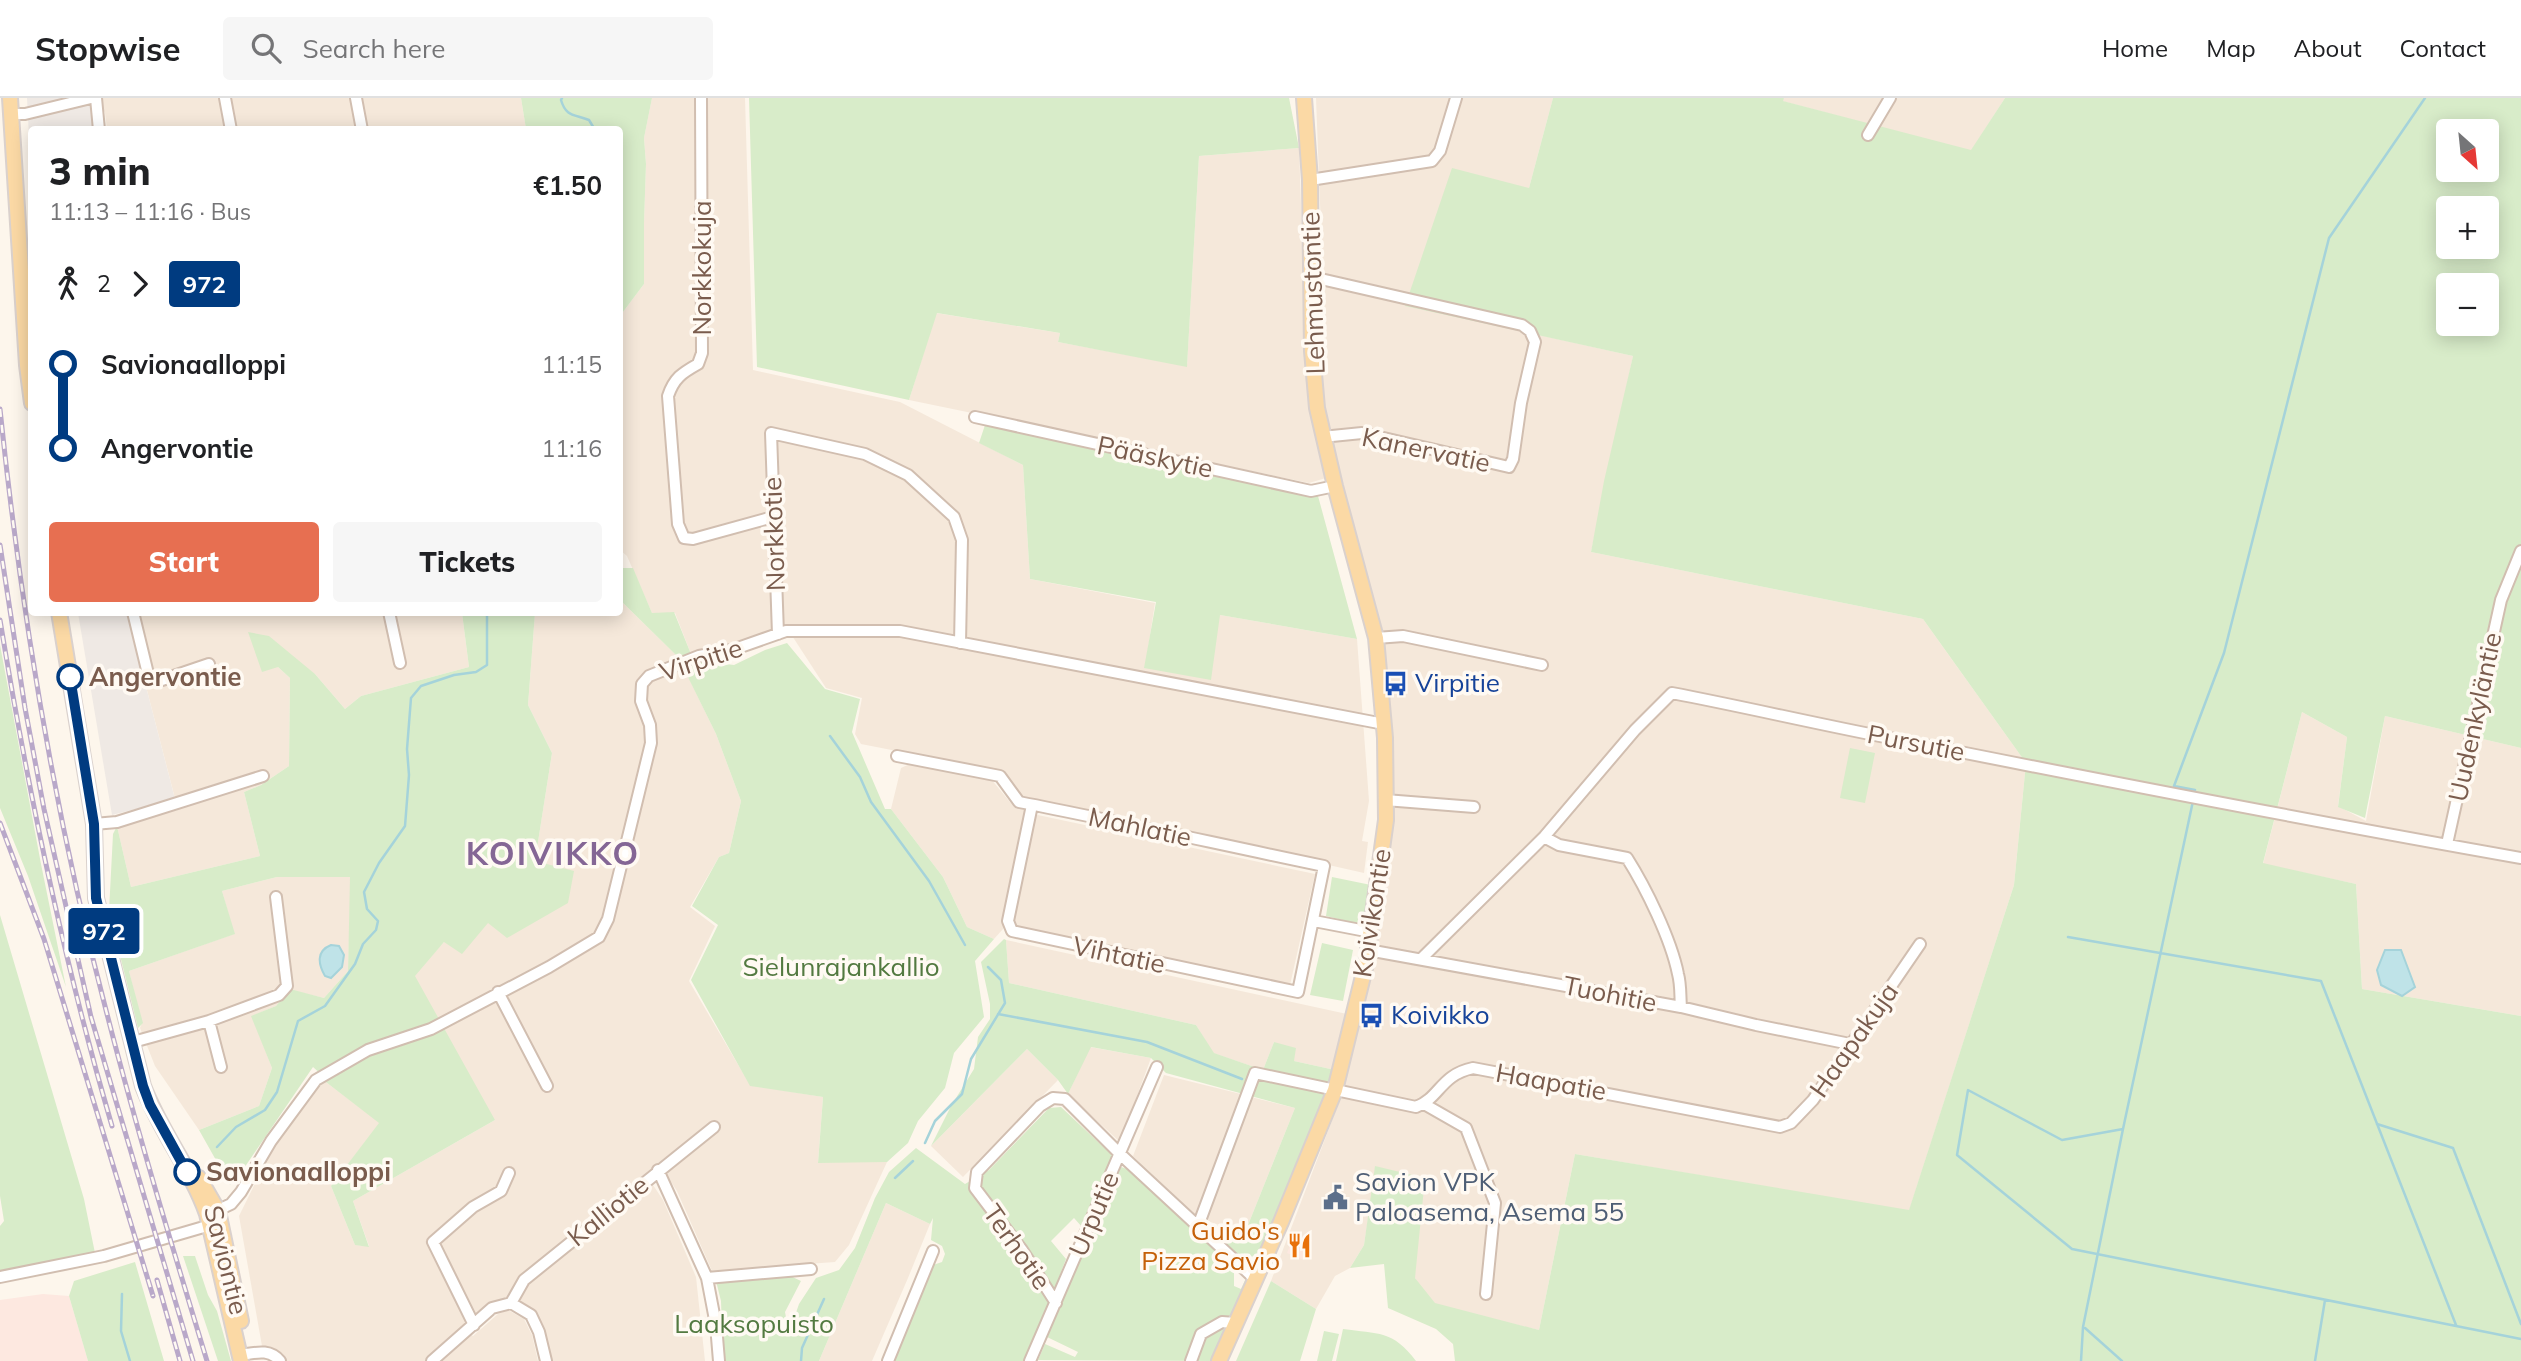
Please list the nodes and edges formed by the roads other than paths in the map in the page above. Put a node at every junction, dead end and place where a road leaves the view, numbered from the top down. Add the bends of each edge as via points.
1 (10, 98) edge
2 (90, 98) edge
3 (96, 98) edge
4 (225, 98) edge
5 (356, 98) edge
6 (701, 98) edge
7 (1304, 98) edge
8 (1456, 98) edge
9 (1890, 98) edge
10 (11, 114) junction
11 (99, 126) edge
12 (230, 126) edge
13 (361, 126) edge
14 (1868, 135) dead end
15 (1310, 180) junction
16 (1311, 277) junction
17 (28, 350) edge
18 (975, 418) dead end
19 (1322, 437) junction
20 (1335, 486) junction
21 (773, 517) junction
22 (2521, 551) edge
23 (60, 616) edge
24 (134, 616) edge
25 (390, 616) edge
26 (778, 634) junction
27 (1376, 638) junction
28 (960, 643) junction
29 (400, 663) dead end
30 (209, 664) dead end
31 (1542, 665) dead end
32 (1384, 724) junction
33 (897, 756) dead end
34 (263, 776) dead end
35 (1385, 800) junction
36 (1032, 805) junction
37 (1474, 807) dead end
38 (94, 824) junction
39 (1544, 837) junction
40 (2447, 844) junction
41 (2521, 858) edge
42 (276, 897) dead end
43 (1314, 921) junction
44 (1371, 932) junction
45 (1310, 937) joint
46 (1920, 944) dead end
47 (1368, 950) junction
48 (1421, 959) junction
49 (498, 992) junction
50 (1681, 1007) junction
51 (209, 1021) junction
52 (133, 1042) junction
53 (1850, 1044) junction
54 (221, 1067) dead end
55 (1157, 1067) dead end
56 (547, 1086) dead end
57 (1335, 1090) junction
58 (1424, 1104) junction
59 (714, 1127) dead end
60 (1780, 1127) joint
61 (1120, 1154) junction
62 (658, 1170) junction
63 (509, 1173) dead end
64 (214, 1218) junction
65 (1198, 1226) junction
66 (933, 1251) dead end
67 (811, 1269) dead end
68 (0, 1277) edge
69 (708, 1278) junction
70 (1255, 1279) junction
71 (1486, 1294) dead end
72 (511, 1303) junction
73 (1056, 1303) junction
74 (1235, 1323) junction
75 (474, 1325) junction
76 (244, 1358) edge
77 (280, 1361) edge
78 (432, 1361) edge
79 (547, 1361) edge
80 (719, 1361) edge
81 (888, 1361) edge
82 (1030, 1361) edge
83 (1191, 1361) edge
84 (1219, 1361) edge

1 - 10 main road
2 - 10 street
3 - 11 street
4 - 12 street
5 - 13 street
6 - 21 street, Norkkokuja via 702,352 698,364 673,381 667,396 678,524 684,538 694,539
7 - 15 main road, Lehmustontie
8 - 15 street via 1436,158
9 - 14 street
10 - 17 main road
15 - 16 main road, Lehmustontie
16 - 19 main road, Lehmustontie via 1312,351
16 - 19 street, Kanervatie via 1522,325 1535,342 1509,467 1362,433
18 - 20 street, Pääskytie via 1311,491
19 - 20 main road, Lehmustontie
20 - 27 main road, Koivikontie
21 - 26 street, Norkkotie
21 - 28 street, Norkkotie via 771,433 865,454 908,475 954,517 962,540
22 - 40 street, Uudenkyläntie via 2501,600
23 - 38 main road, Saviontie
24 - 30 street via 149,678 159,681
25 - 29 street
26 - 28 street, Virpitie via 900,631
26 - 49 street, Virpitie via 668,667 642,684 641,701 651,743 608,919 599,937
27 - 31 street via 1403,636
27 - 32 main road, Koivikontie
28 - 32 street, Virpitie
32 - 35 main road, Koivikontie
33 - 36 street, Mahlatie via 1000,776 1020,802
34 - 38 street
35 - 37 street
35 - 44 main road, Koivikontie
36 - 43 street, Mahlatie via 1329,867
36 - 45 street, Vihtatie via 1008,920 1016,933 1298,992
38 - 52 main road, Saviontie via 96,898
39 - 40 street, Pursutie via 1672,693
39 - 48 street, Pursutie
39 - 50 street via 1570,848 1627,858 1670,948 1679,975
40 - 41 street, Pursutie
42 - 51 street via 287,986 265,1002
43 - 44 street
43 - 45 street, Mahlatie
44 - 47 main road, Koivikontie
46 - 53 street, Haapakuja
47 - 48 street, Tuohitie
47 - 57 main road, Koivikontie
48 - 50 street, Tuohitie
49 - 56 street
49 - 64 street, Virpitie via 431,1029 368,1050 316,1080 241,1192
50 - 53 street, Tuohitie
51 - 52 street
51 - 54 street
52 - 64 main road, Saviontie via 143,1086 165,1132 209,1192
53 - 60 street, Haapakuja via 1813,1100 1791,1123
55 - 61 street, Urputie
57 - 58 street via 1409,1107
57 - 65 street via 1255,1073
57 - 70 main road, Koivikontie
58 - 60 street, Haapatie via 1452,1075 1473,1068
58 - 71 street via 1466,1128 1495,1203
59 - 62 street, Kalliotie
61 - 65 street
61 - 73 street, Urputie
61 - 73 street, Terhotie via 1065,1099 1053,1098 978,1171 975,1188
62 - 69 street
62 - 72 street, Kalliotie via 524,1280
63 - 75 street via 501,1191 473,1207 433,1241
64 - 68 street via 104,1256
64 - 76 main road, Saviontie
65 - 70 street
66 - 81 street
67 - 69 street
69 - 80 street
70 - 74 main road, Koivikontie
72 - 75 street via 492,1308
72 - 79 street via 531,1315
73 - 82 street, Urputie
74 - 83 street via 1222,1322 1201,1334
74 - 84 main road, Koivikontie
75 - 78 street
76 - 77 street via 271,1353

